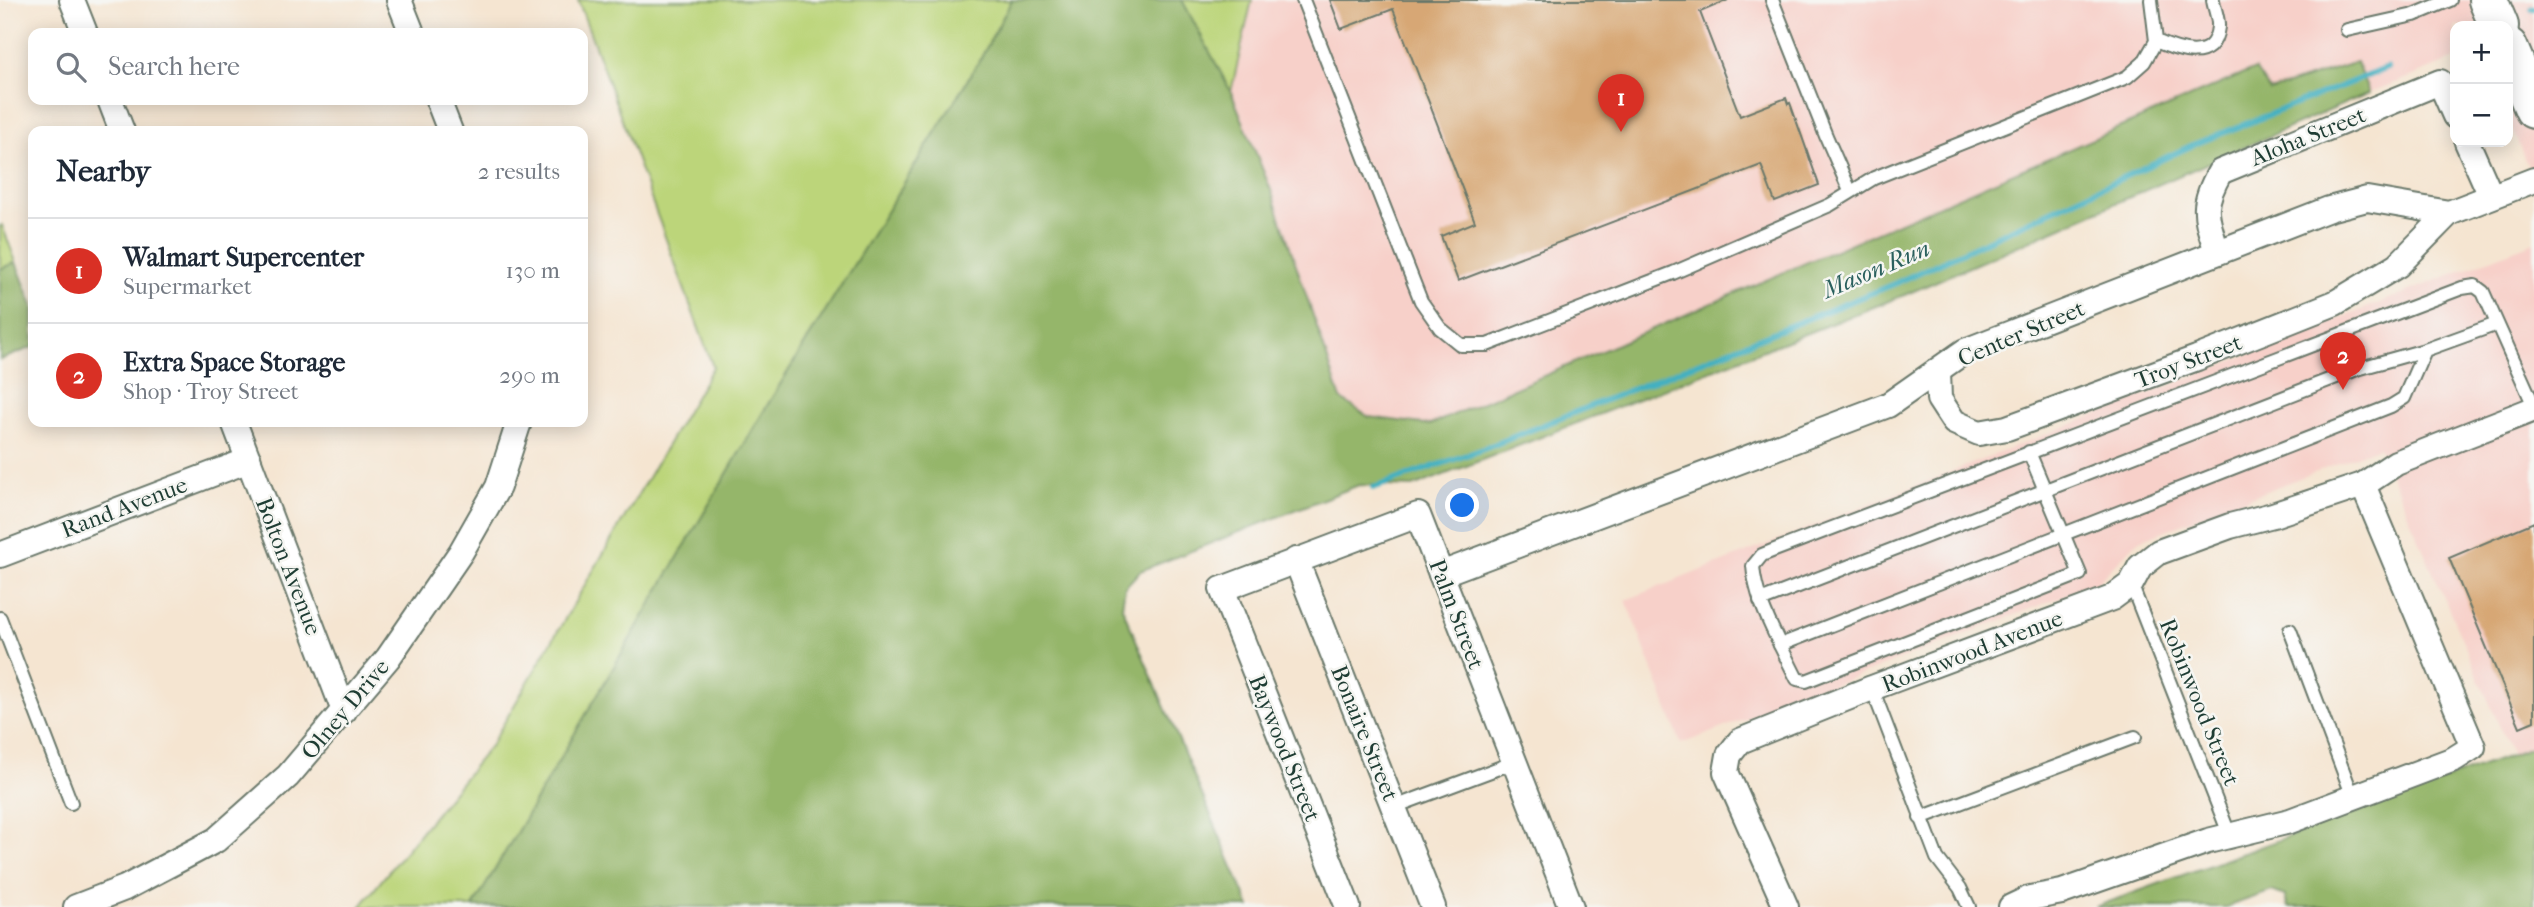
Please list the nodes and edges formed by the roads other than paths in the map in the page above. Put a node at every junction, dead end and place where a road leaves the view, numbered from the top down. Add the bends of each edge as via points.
1 (72, 0) edge
2 (399, 0) edge
3 (1303, 0) edge
4 (1772, 0) edge
5 (2151, 0) edge
6 (2213, 0) edge
7 (2450, 0) edge
8 (2488, 0) edge
9 (2497, 21) edge
10 (83, 28) edge
11 (410, 28) edge
12 (2347, 30) dead end
13 (2156, 41) junction
14 (2513, 59) edge
15 (112, 105) edge
16 (440, 105) edge
17 (2450, 105) edge
18 (2534, 110) edge
19 (120, 126) edge
20 (448, 126) edge
21 (2469, 147) edge
22 (2534, 180) edge
23 (1850, 191) junction
24 (2491, 196) junction
25 (2449, 213) junction
26 (2217, 252) junction
27 (2497, 324) junction
28 (2425, 350) junction
29 (1938, 371) junction
30 (2534, 408) edge
31 (236, 427) edge
32 (517, 427) edge
33 (2029, 453) junction
34 (249, 460) junction
35 (2363, 485) junction
36 (2044, 489) junction
37 (2063, 534) junction
38 (0, 555) edge
39 (1296, 560) junction
40 (1441, 574) junction
41 (2131, 584) junction
42 (1222, 589) joint
43 (1760, 601) junction
44 (0, 618) edge
45 (2290, 630) dead end
46 (1780, 645) junction
47 (1872, 688) junction
48 (344, 711) junction
49 (2135, 737) dead end
50 (1515, 762) junction
51 (2353, 797) junction
52 (71, 803) dead end
53 (1394, 807) junction
54 (1920, 818) junction
55 (2230, 836) junction
56 (76, 907) edge
57 (1348, 907) edge
58 (1433, 907) edge
59 (1571, 907) edge
60 (1786, 907) edge
61 (1969, 907) edge
62 (2011, 907) edge

1 - 10 street
2 - 11 street
3 - 23 lane via 1421,301 1440,328 1461,345 1488,345 1660,278 1830,205
4 - 23 lane
5 - 13 lane
6 - 13 lane via 2219,26 2212,44 2200,51 2179,52
7 - 12 lane via 2414,15
8 - 9 main road
13 - 23 lane via 2144,62 2127,77
14 - 18 main road
15 - 19 street
16 - 20 street
17 - 26 street, Aloha Street via 2440,82 2220,172 2207,194 2206,215
21 - 24 street
22 - 24 street
24 - 25 street
25 - 26 street, Center Street via 2367,200 2329,209
25 - 29 street, Troy Street via 2398,265 2335,303 2007,428 1979,433 1954,422 1939,399
26 - 29 street, Center Street via 1965,351
27 - 28 lane
27 - 30 lane
27 - 33 lane via 2483,292 2475,286 2462,288
28 - 36 lane via 2357,369
28 - 37 lane via 2404,398 2391,406
29 - 40 street, Center Street via 1888,405
30 - 35 street, Robinwood Avenue via 2396,463
31 - 34 street, Bolton Avenue
32 - 48 street, Olney Drive via 498,487 461,552 388,658
33 - 36 lane
33 - 43 lane via 1762,555 1753,566
34 - 38 street, Rand Avenue
34 - 48 street, Bolton Avenue
35 - 41 street, Robinwood Avenue via 2159,552 2140,568
35 - 51 street via 2473,747 2454,759
36 - 37 lane
36 - 43 lane
37 - 46 lane
37 - 46 lane via 2080,574 1806,681 1797,679
39 - 40 street, Palm Street via 1418,515
39 - 42 street, Palm Street
39 - 53 street, Bonaire Street
40 - 50 street, Palm Street
41 - 47 street, Robinwood Avenue via 2112,598
41 - 55 lane, Robinwood Street
42 - 57 street, Baywood Street
43 - 46 lane
44 - 52 lane
45 - 51 lane
47 - 54 lane
47 - 60 street, Robinwood Avenue via 1740,741 1729,755 1726,772
48 - 56 street, Olney Drive via 288,776 216,840 125,888
49 - 54 lane
50 - 53 lane
50 - 59 street, Palm Street
51 - 55 street via 2290,821
53 - 58 street, Bonaire Street
54 - 61 lane via 1937,858
55 - 62 street

